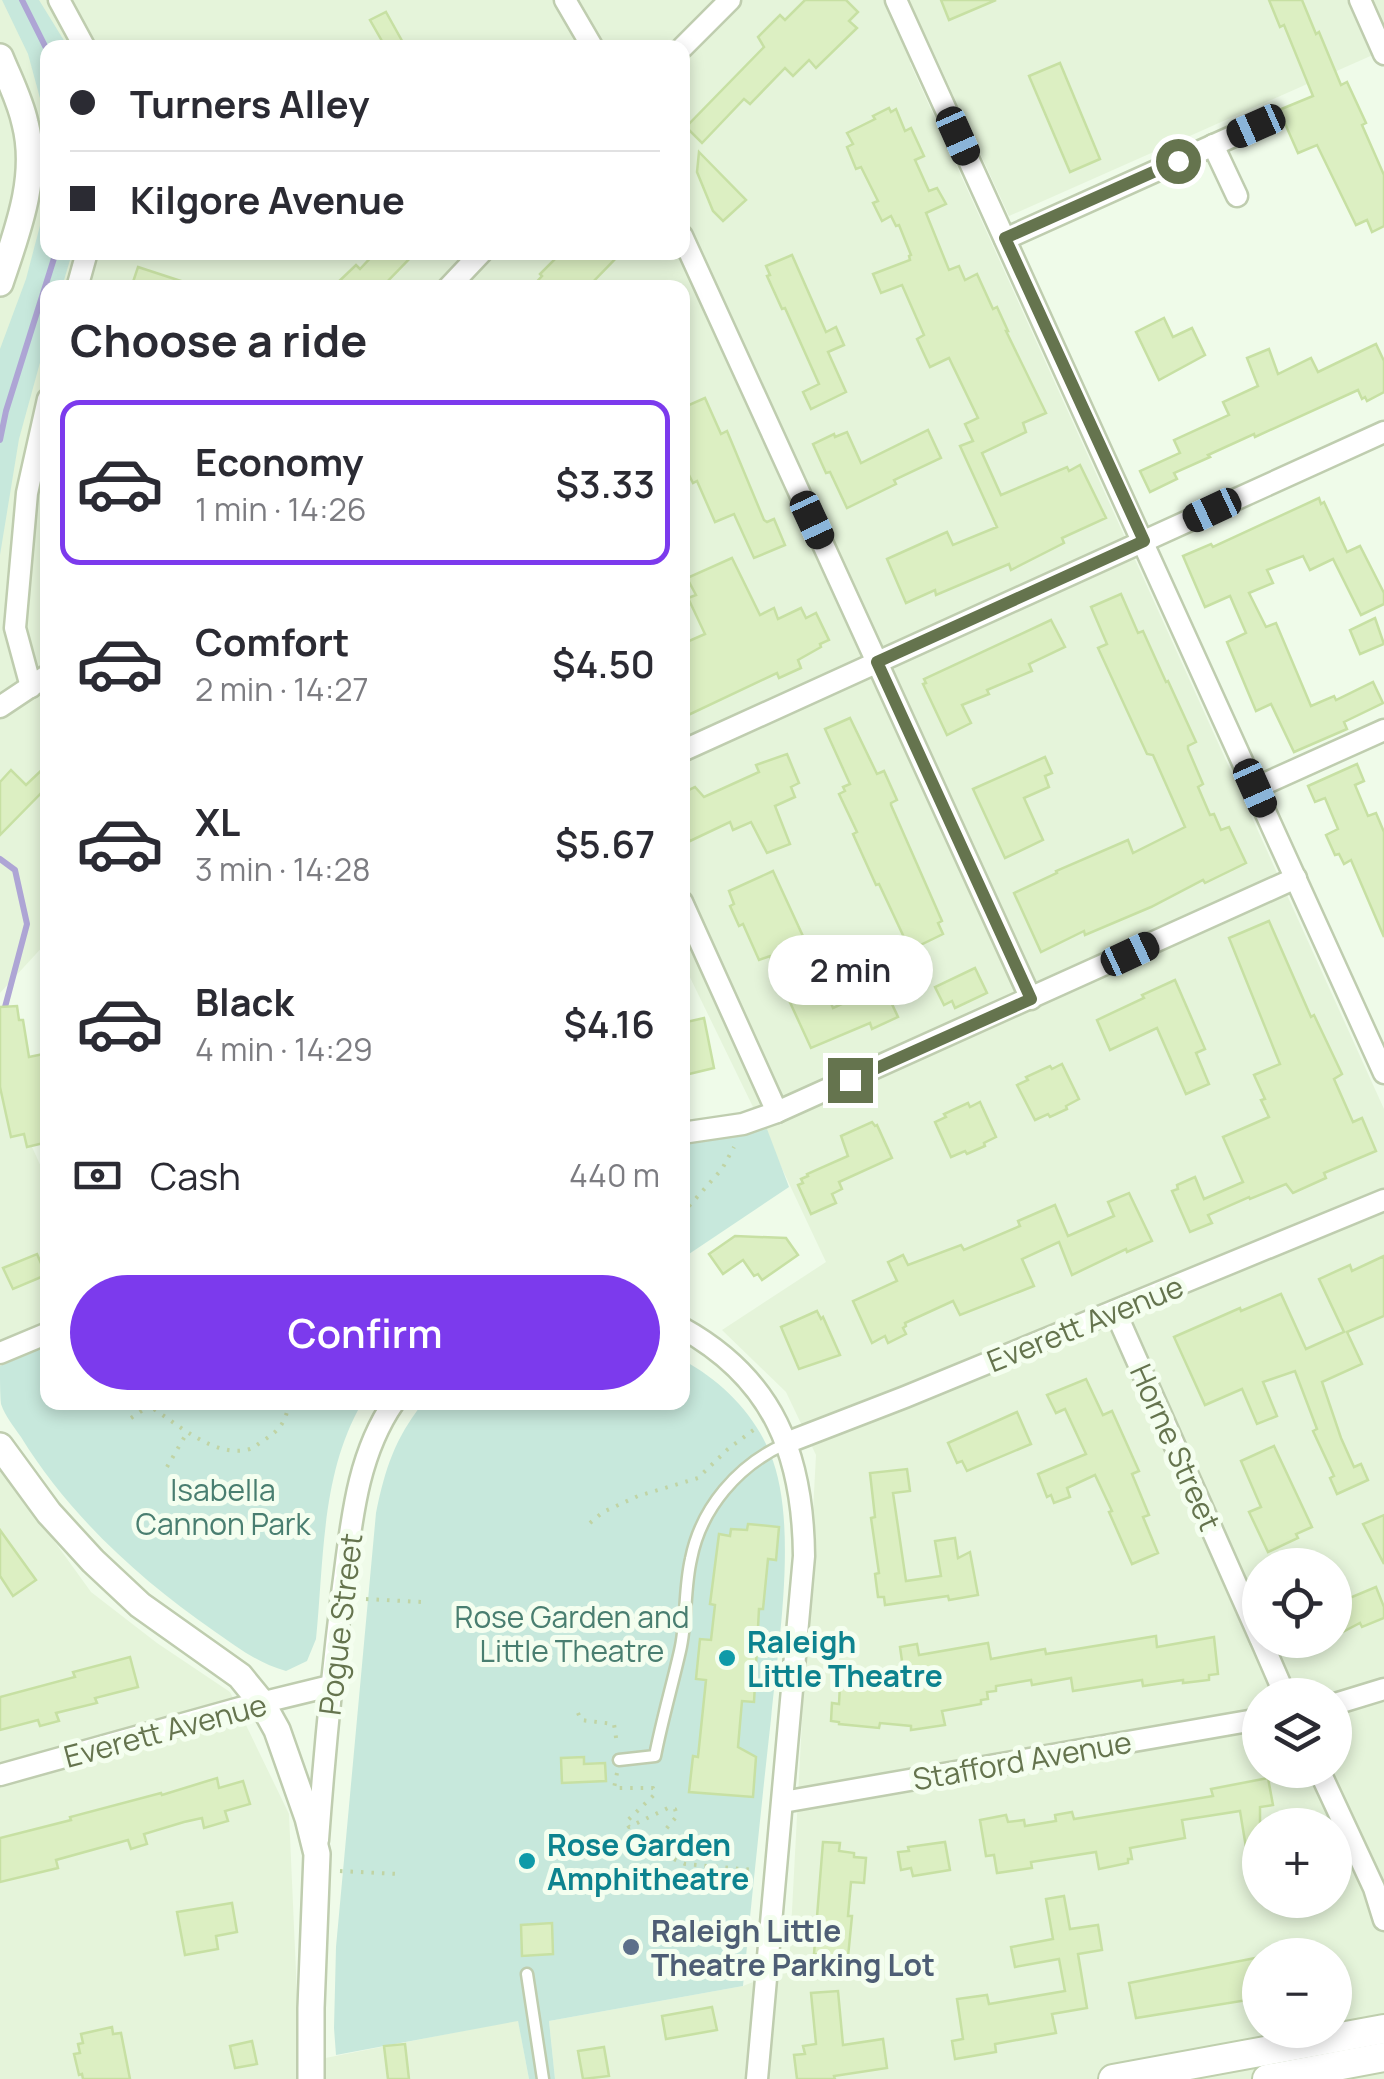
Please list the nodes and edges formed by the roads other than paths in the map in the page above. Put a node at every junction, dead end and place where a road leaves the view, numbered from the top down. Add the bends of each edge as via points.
1 (59, 0) edge
2 (566, 0) edge
3 (730, 0) edge
4 (896, 0) edge
5 (1360, 0) edge
6 (81, 40) edge
7 (588, 40) edge
8 (690, 40) edge
9 (1384, 54) edge
10 (0, 57) edge
11 (7, 93) edge
12 (1256, 126) dead end
13 (1213, 146) junction
14 (1236, 196) dead end
15 (1005, 238) junction
16 (690, 253) edge
17 (474, 260) edge
18 (456, 280) edge
19 (0, 282) edge
20 (1384, 432) edge
21 (40, 435) edge
22 (1144, 541) junction
23 (877, 662) junction
24 (39, 681) edge
25 (0, 707) edge
26 (1384, 730) edge
27 (690, 747) edge
28 (1255, 788) junction
29 (1296, 878) junction
30 (690, 920) edge
31 (1031, 999) junction
32 (1384, 1073) edge
33 (777, 1112) junction
34 (690, 1132) edge
35 (1384, 1200) edge
36 (1115, 1311) junction
37 (690, 1333) edge
38 (40, 1336) edge
39 (0, 1353) edge
40 (388, 1410) edge
41 (786, 1443) junction
42 (0, 1446) edge
43 (1242, 1598) edge
44 (330, 1686) junction
45 (1384, 1688) edge
46 (1352, 1698) edge
47 (262, 1702) junction
48 (1242, 1722) edge
49 (619, 1760) road end
50 (0, 1775) edge
51 (1327, 1788) edge
52 (783, 1802) junction
53 (326, 1862) junction
54 (1384, 1920) edge
55 (527, 1974) dead end
56 (1384, 2029) edge
57 (1384, 2057) edge
58 (311, 2079) edge
59 (543, 2079) edge
60 (757, 2079) edge
61 (1113, 2079) edge
62 (1267, 2079) edge

1 - 6 street
2 - 7 street
3 - 8 street
4 - 15 street
5 - 9 street
10 - 11 street
11 - 19 street via 25,122 30,148 23,215
12 - 13 street
13 - 14 street
13 - 15 street
15 - 22 street
16 - 23 street
17 - 18 street
20 - 22 street
21 - 24 street via 27,494 14,628
22 - 23 street
22 - 28 street
23 - 27 street
23 - 31 street
24 - 25 street
26 - 28 street
28 - 29 street
29 - 31 street
29 - 32 street
30 - 33 street
31 - 33 street
33 - 34 street
35 - 36 street, Everett Avenue
36 - 41 street, Everett Avenue
36 - 43 street, Horne Street
37 - 41 street via 746,1375
38 - 39 street
40 - 44 street, Pogue Street via 358,1489
41 - 49 lane via 742,1471 702,1525 655,1756
41 - 52 street via 802,1498 804,1556
42 - 47 street via 93,1561 140,1605 240,1676
44 - 47 street, Everett Avenue
44 - 53 street, Pogue Street
45 - 46 street
47 - 50 street, Everett Avenue
47 - 53 street
48 - 52 street, Stafford Avenue
51 - 54 street
52 - 60 street
53 - 58 street
55 - 59 lane
56 - 61 main road
57 - 62 main road

